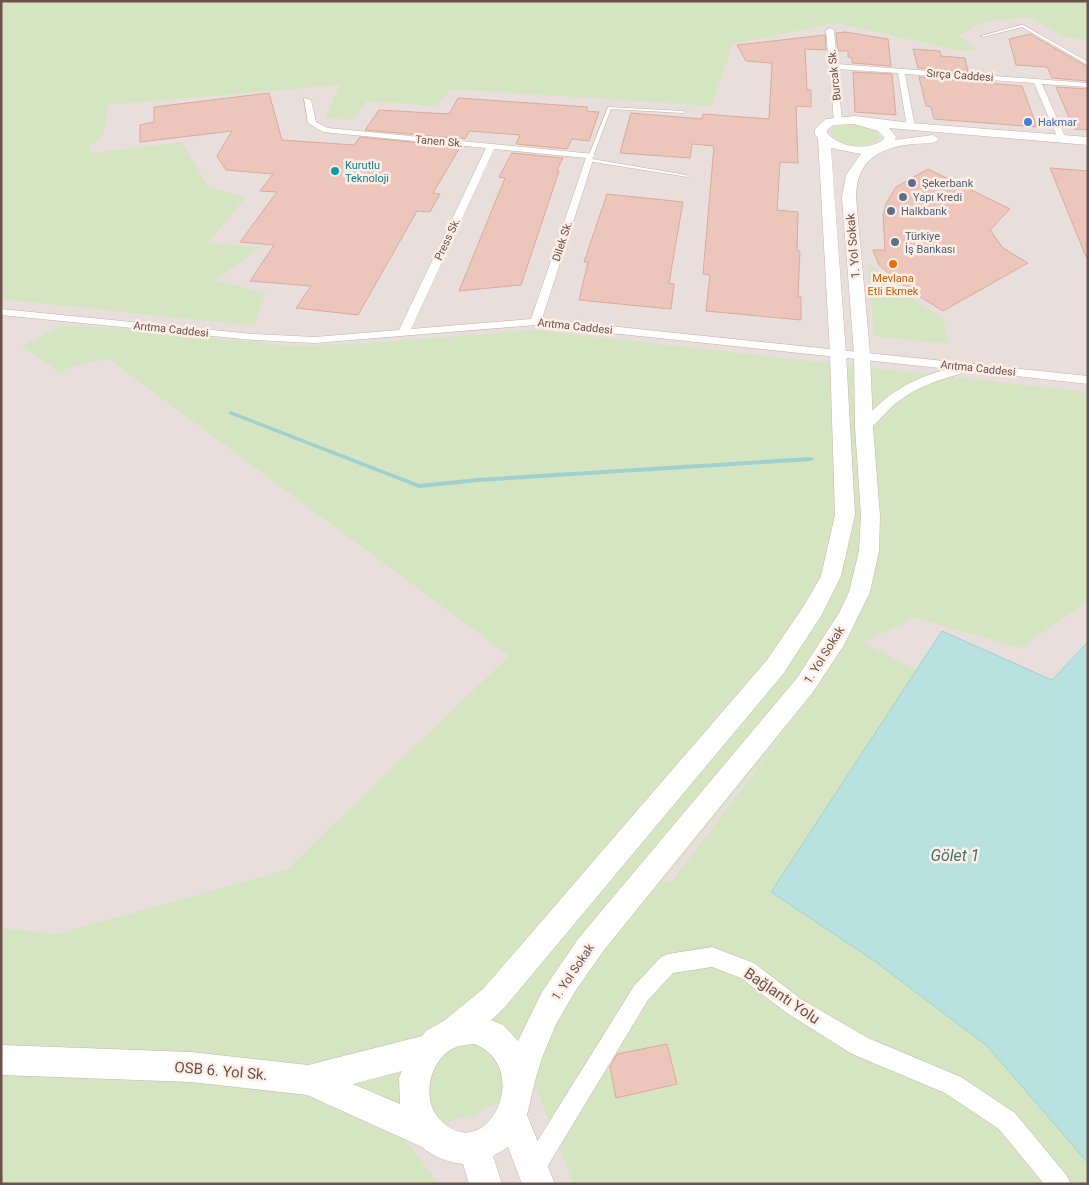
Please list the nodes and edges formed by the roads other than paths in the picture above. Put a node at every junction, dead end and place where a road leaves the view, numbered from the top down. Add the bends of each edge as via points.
1 (830, 30) dead end
2 (983, 36) dead end
3 (1088, 64) edge
4 (833, 66) junction
5 (902, 71) junction
6 (1037, 81) junction
7 (1088, 85) edge
8 (307, 100) dead end
9 (682, 112) dead end
10 (838, 121) junction
11 (864, 122) junction
12 (911, 127) junction
13 (824, 138) junction
14 (1062, 139) junction
15 (1088, 141) edge
16 (491, 146) junction
17 (877, 148) junction
18 (1088, 149) edge
19 (590, 158) junction
20 (686, 176) dead end
21 (1, 312) edge
22 (536, 322) junction
23 (402, 333) junction
24 (838, 354) junction
25 (862, 355) junction
26 (999, 370) junction
27 (1088, 380) edge
28 (864, 428) junction
29 (456, 1031) junction
30 (429, 1049) junction
31 (1, 1060) edge
32 (308, 1080) junction
33 (519, 1080) junction
34 (512, 1116) junction
35 (430, 1134) junction
36 (474, 1148) junction
37 (536, 1176) edge
38 (486, 1184) edge
39 (1059, 1184) edge

1 - 4 street, Burcak Sk.
2 - 3 lane via 1022,26
4 - 5 street, Sırça Caddesi
4 - 10 street, Burcak Sk.
5 - 6 street, Sırça Caddesi
5 - 12 street
6 - 7 street, Sırça Caddesi
6 - 14 street
8 - 16 street, Tanen Sk. via 312,123 326,130
9 - 19 lane via 609,108
10 - 11 main road, 1. Yol Sokak
10 - 13 main road via 830,122 821,129
11 - 12 main road, 1. Yol Sokak
11 - 17 main road, 1. Yol Sokak via 874,124 890,137 888,142
12 - 14 main road, 1. Yol Sokak
13 - 17 main road via 851,149
13 - 24 main road, 1. Yol Sokak
14 - 15 main road, 1. Yol Sokak
16 - 19 street, Tanen Sk.
16 - 23 street, Press Sk.
17 - 18 main road via 904,142 958,139
17 - 25 main road, 1. Yol Sokak via 861,160 849,185
19 - 20 lane
19 - 22 street, Dilek Sk.
21 - 23 street, Arıtma Caddesi via 253,337 315,340
22 - 23 street, Arıtma Caddesi
22 - 24 street, Arıtma Caddesi
24 - 25 street, Arıtma Caddesi
24 - 29 main road, 1. Yol Sokak via 845,515 831,576 814,610 775,667 692,767 494,998
25 - 26 street, Arıtma Caddesi
25 - 28 main road, 1. Yol Sokak
26 - 27 street, Arıtma Caddesi
26 - 28 street via 956,370 922,380 878,411
28 - 33 main road, 1. Yol Sokak via 872,518 870,546 866,572 838,635 799,694 588,948 536,1034
29 - 30 main road via 442,1037
29 - 33 main road via 485,1031 497,1038 516,1064
30 - 32 main road
30 - 35 main road via 420,1064 414,1092 420,1119
31 - 32 main road, OSB 6. Yol Sk. via 191,1067
32 - 35 main road, OSB 6. Yol Sk.
33 - 34 main road via 518,1099
34 - 36 main road via 489,1141
34 - 37 main road
35 - 36 main road via 443,1144
36 - 38 main road
37 - 39 street, Bağlantı Yolu via 641,993 668,964 712,957 747,970 794,1006 860,1046 953,1085 1007,1121

